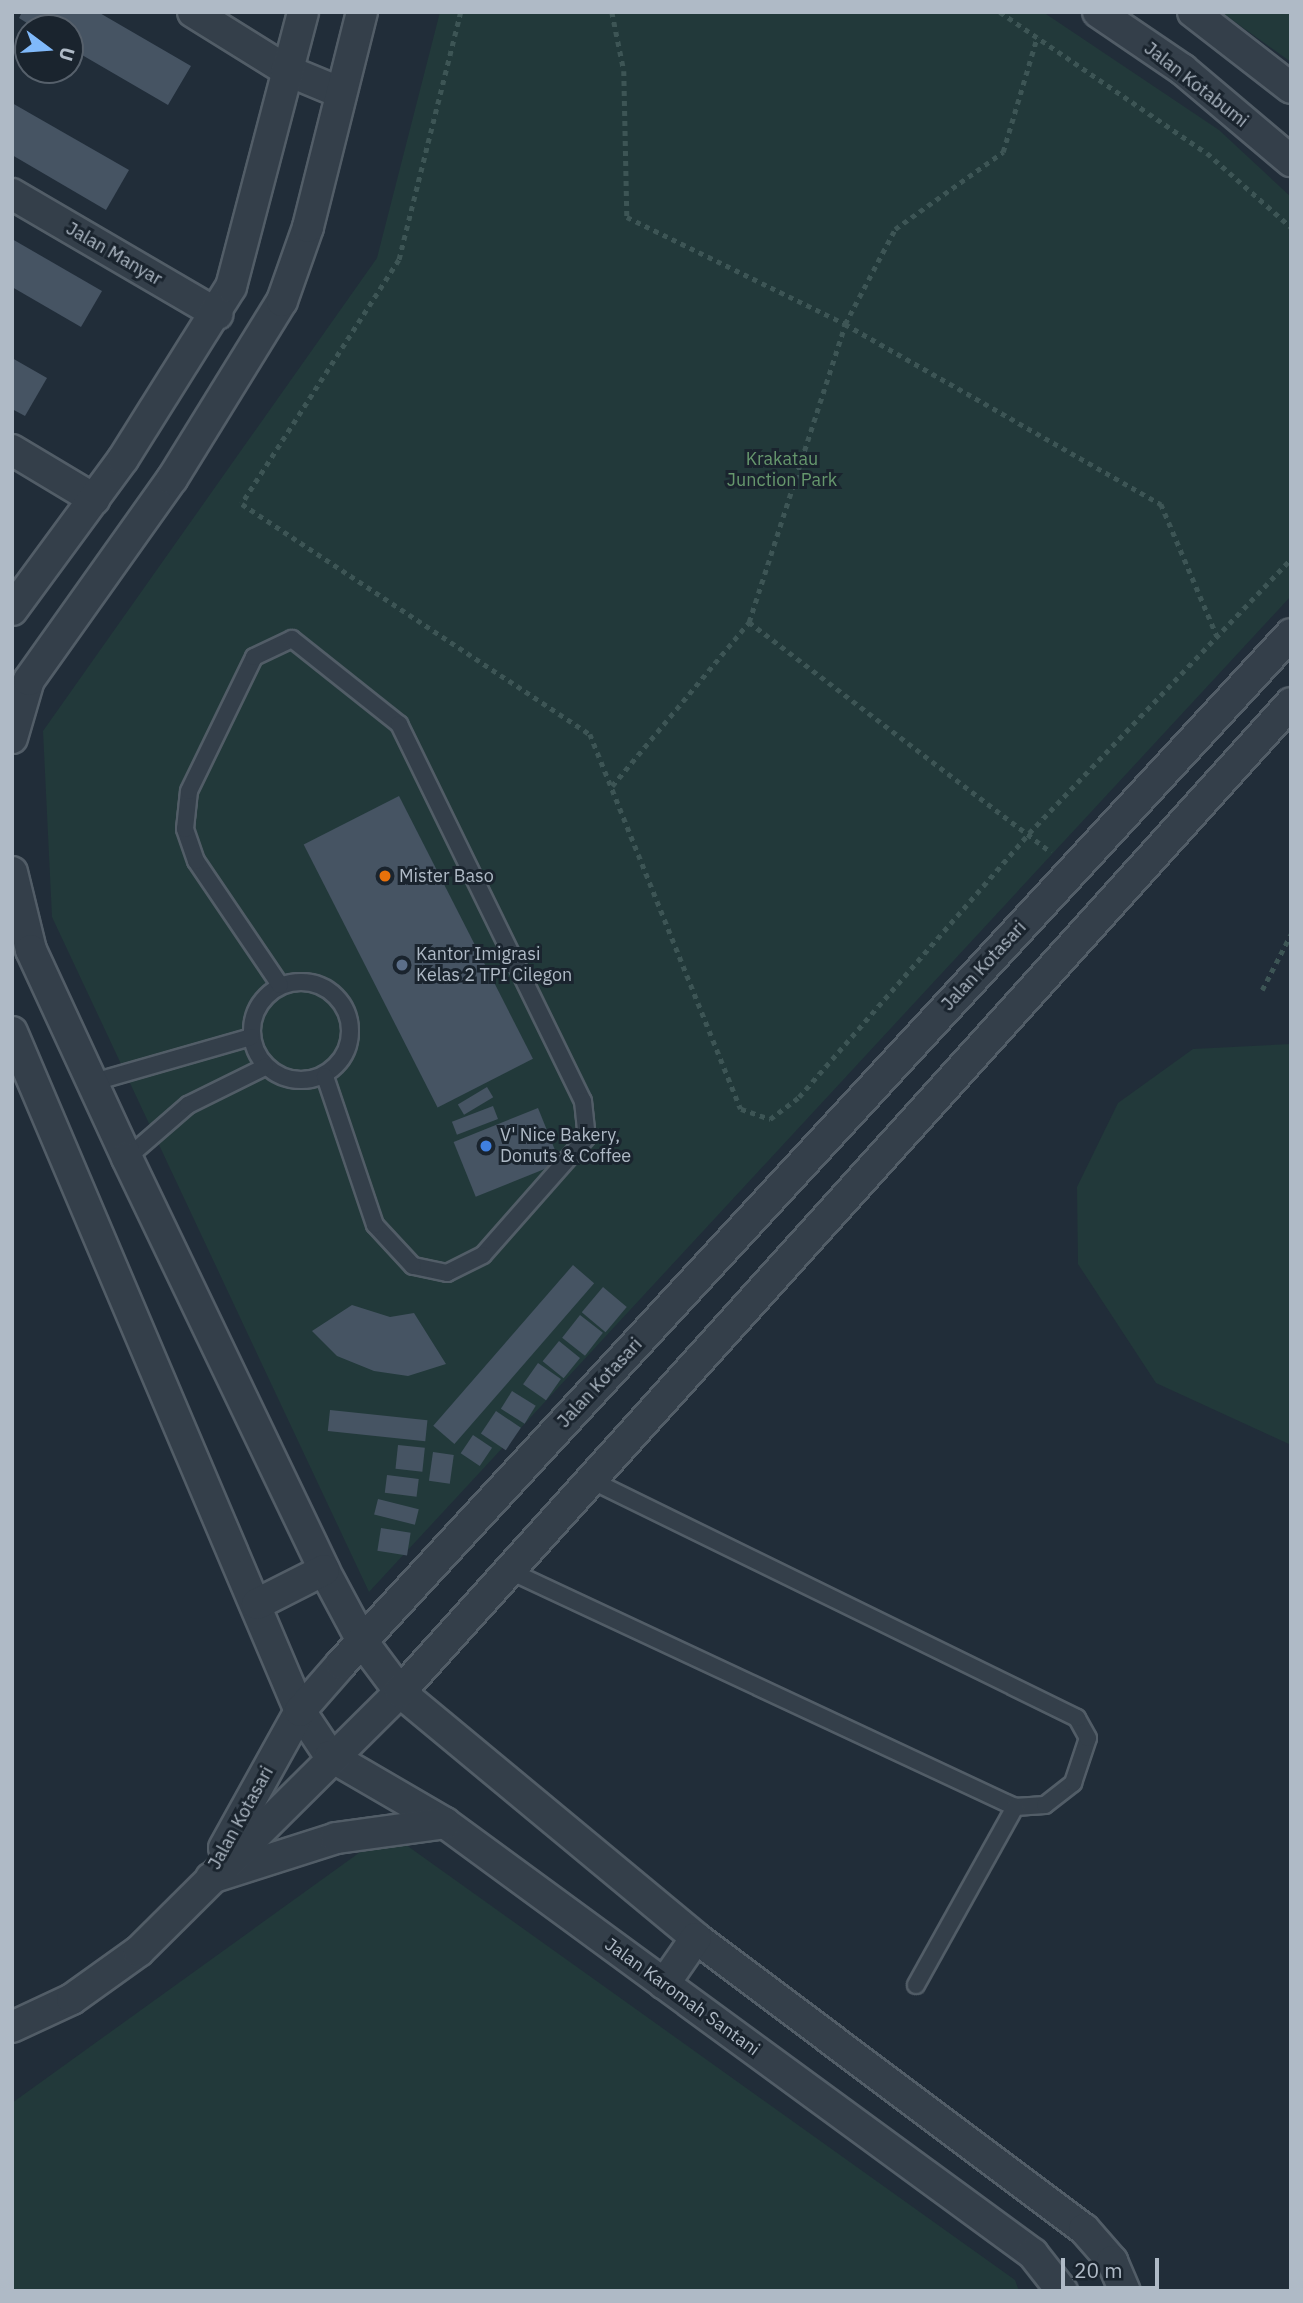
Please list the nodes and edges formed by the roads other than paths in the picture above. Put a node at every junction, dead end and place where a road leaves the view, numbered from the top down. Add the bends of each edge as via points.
1 (193, 12) edge
2 (303, 12) edge
3 (362, 12) edge
4 (1098, 12) edge
5 (1193, 12) edge
6 (286, 70) junction
7 (1291, 88) edge
8 (339, 92) junction
9 (1291, 161) edge
10 (12, 194) edge
11 (217, 314) junction
12 (12, 450) edge
13 (94, 499) junction
14 (12, 610) edge
15 (1291, 634) edge
16 (21, 677) edge
17 (1291, 703) edge
18 (12, 738) edge
19 (12, 872) edge
20 (280, 985) junction
21 (12, 1032) edge
22 (251, 1037) junction
23 (265, 1067) junction
24 (325, 1076) junction
25 (94, 1082) junction
26 (127, 1158) junction
27 (593, 1481) junction
28 (324, 1570) junction
29 (510, 1571) junction
30 (257, 1604) junction
31 (362, 1641) junction
32 (400, 1692) junction
33 (300, 1711) junction
34 (330, 1756) junction
35 (1015, 1807) junction
36 (444, 1822) junction
37 (207, 1879) junction
38 (696, 1938) junction
39 (664, 1984) junction
40 (916, 1985) dead end
41 (12, 2027) edge
42 (1062, 2291) edge
43 (1125, 2291) edge

1 - 6 street
2 - 6 street
3 - 8 street
4 - 9 street, Jalan Kotabumi via 1182,69
5 - 7 street
6 - 8 street
6 - 11 street via 245,246
8 - 16 street via 308,227 282,301 172,479
10 - 11 street, Jalan Manyar
11 - 13 street
12 - 13 street
13 - 14 street
15 - 31 street, Jalan Kotasari
16 - 18 street
17 - 27 street, Jalan Kotasari
19 - 25 street via 31,950
20 - 22 lane via 258,1006
20 - 24 lane via 310,982 328,991 351,1023 347,1054
20 - 24 lane via 196,861 185,830 188,791 254,657 292,639 399,724 583,1101 587,1137 483,1255 447,1273 413,1266 374,1225
21 - 30 street, Jalan Karomah Santani
22 - 23 lane
22 - 25 lane
23 - 24 lane via 294,1082
23 - 26 lane via 188,1105
25 - 26 street
26 - 28 street
27 - 29 street, Jalan Kotasari
27 - 35 lane via 1077,1718 1088,1738 1073,1783 1045,1805
28 - 30 street
28 - 31 street
29 - 32 street, Jalan Kotasari
29 - 35 lane
30 - 33 street, Jalan Karomah Santani
31 - 32 street
31 - 33 street, Jalan Kotasari
32 - 34 street, Jalan Kotasari
32 - 38 street
33 - 34 street, Jalan Karomah Santani
33 - 37 street, Jalan Kotasari
34 - 36 street, Jalan Karomah Santani
34 - 37 street, Jalan Kotasari
35 - 40 lane
36 - 37 street via 336,1838
36 - 39 street, Jalan Karomah Santani
37 - 41 street via 139,1951 72,1999
38 - 39 street
38 - 43 street via 1084,2229 1112,2261
39 - 42 street, Jalan Karomah Santani via 1033,2255

